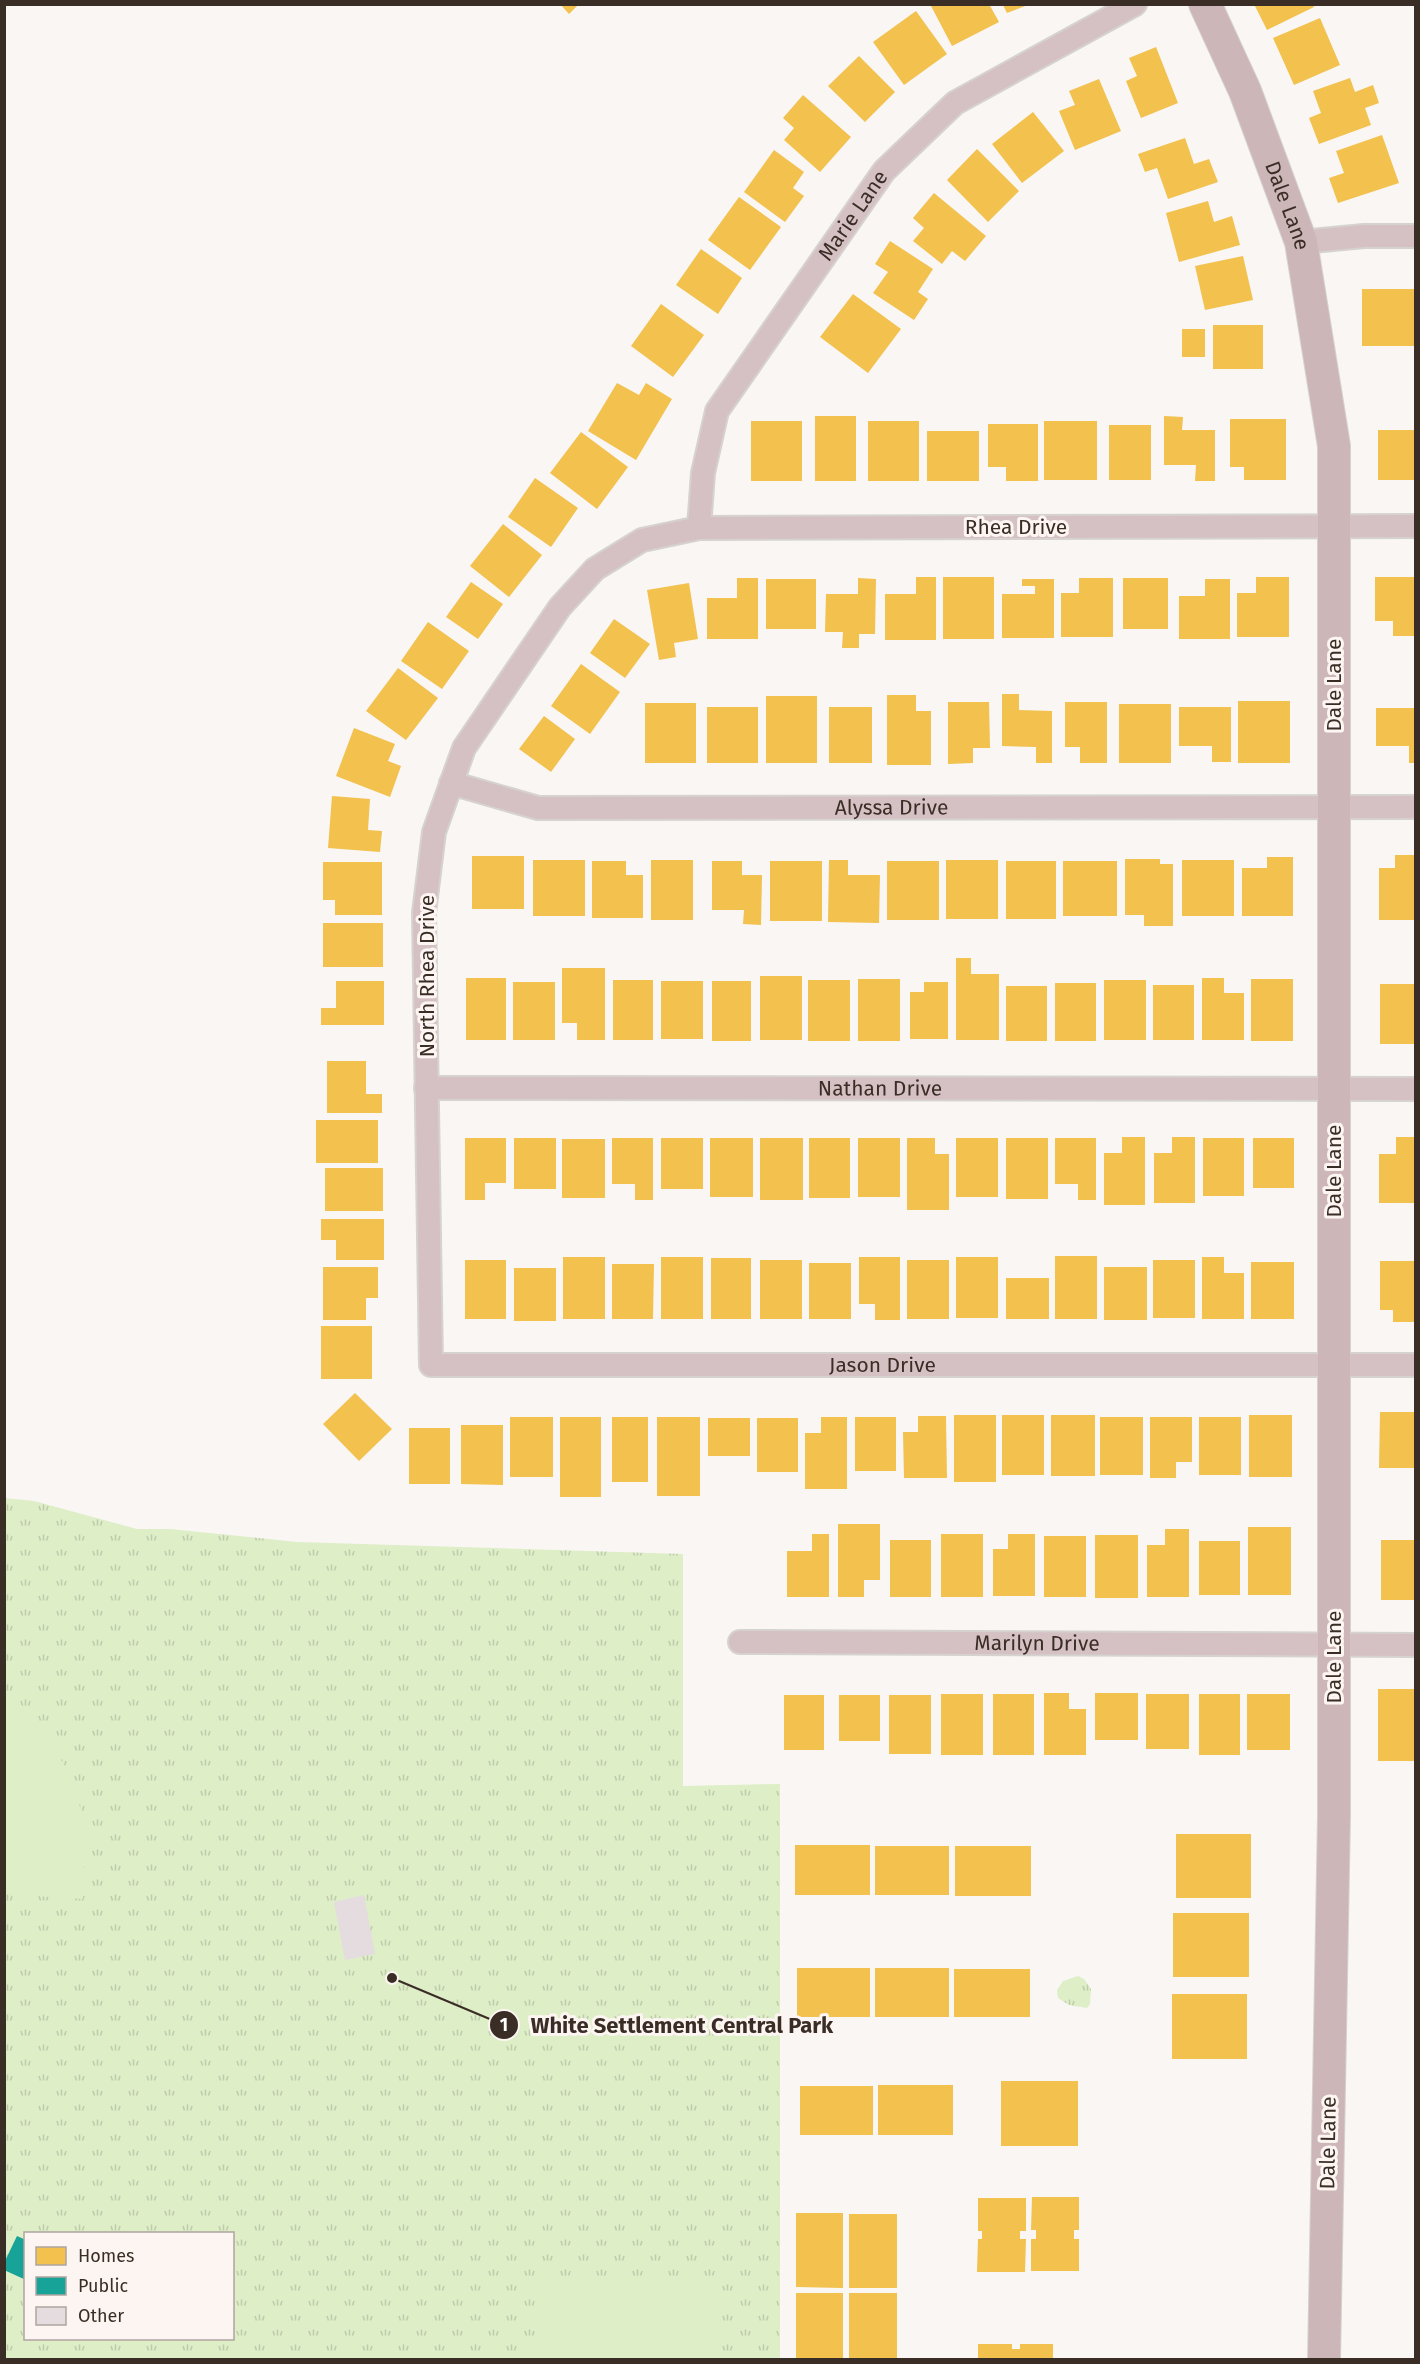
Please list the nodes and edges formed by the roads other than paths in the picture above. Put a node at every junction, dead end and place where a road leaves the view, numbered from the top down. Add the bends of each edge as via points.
1 (1135, 4) edge
2 (1205, 4) edge
3 (1416, 236) edge
4 (1301, 242) junction
5 (1334, 526) junction
6 (1416, 526) edge
7 (699, 528) junction
8 (451, 783) junction
9 (1334, 807) junction
10 (1416, 807) edge
11 (426, 1088) junction
12 (1334, 1089) junction
13 (1416, 1089) edge
14 (430, 1365) joint
15 (1334, 1365) junction
16 (1416, 1365) edge
17 (740, 1642) dead end
18 (1416, 1645) edge
19 (1334, 1646) junction
20 (1324, 2360) edge

1 - 7 street, Marie Lane via 955,103 884,171 717,411 703,473
2 - 4 street, Dale Lane via 1245,91
3 - 4 street
4 - 5 street, Dale Lane via 1334,446
5 - 6 street, Rhea Drive
5 - 7 street, Rhea Drive
5 - 9 street, Dale Lane
7 - 8 street, North Rhea Drive via 642,540 595,569 560,607 464,748
8 - 9 street, Alyssa Drive via 538,808
8 - 11 street, North Rhea Drive via 434,832 424,913
9 - 10 street, Alyssa Drive
9 - 12 street, Dale Lane
11 - 12 street, Nathan Drive
11 - 14 street, North Rhea Drive
12 - 13 street, Nathan Drive
12 - 15 street, Dale Lane
14 - 15 street, Jason Drive
15 - 16 street, Jason Drive
15 - 19 street, Dale Lane
17 - 19 street, Marilyn Drive
18 - 19 street, Marilyn Drive
19 - 20 street, Dale Lane

